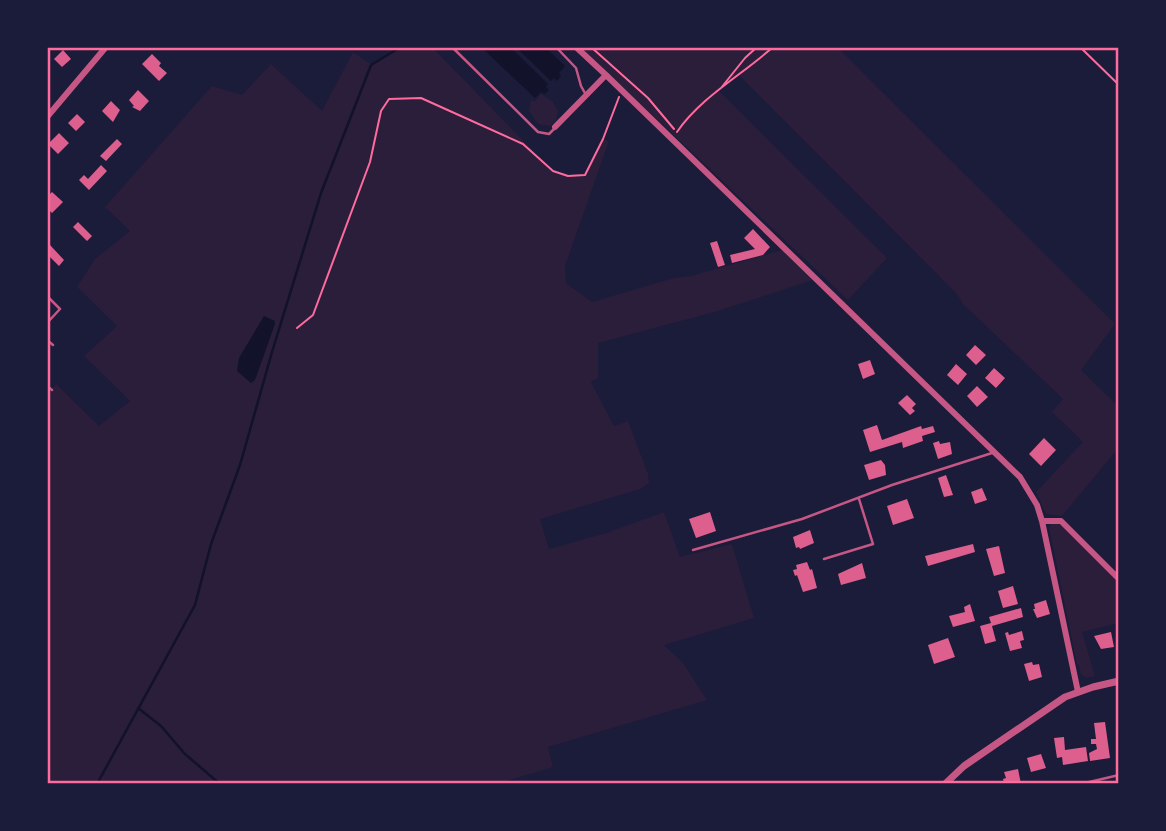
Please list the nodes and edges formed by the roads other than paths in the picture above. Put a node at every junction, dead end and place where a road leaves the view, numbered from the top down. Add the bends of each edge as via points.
1 (106, 47) edge
2 (452, 47) edge
3 (556, 47) edge
4 (576, 47) edge
5 (606, 75) junction
6 (586, 95) junction
7 (47, 117) edge
8 (555, 127) joint
9 (47, 296) edge
10 (47, 323) edge
11 (47, 340) edge
12 (53, 345) dead end
13 (47, 386) edge
14 (52, 390) dead end
15 (995, 451) junction
16 (859, 499) junction
17 (1042, 521) junction
18 (693, 550) dead end
19 (824, 559) dead end
20 (1119, 579) edge
21 (1119, 681) edge
22 (1078, 692) junction
23 (1119, 775) edge
24 (1085, 783) edge
25 (945, 784) edge

1 - 7 street
2 - 8 lane via 538,132 549,134
3 - 6 lane via 576,68
4 - 5 street
5 - 6 street
5 - 15 street via 675,136
6 - 8 street
9 - 10 lane via 60,309
11 - 12 lane
13 - 14 lane
15 - 16 lane
15 - 17 street via 1029,489
16 - 18 lane
16 - 19 lane via 873,544
17 - 20 street via 1061,521
17 - 22 street
21 - 22 street
22 - 25 street via 1005,737
23 - 24 lane

